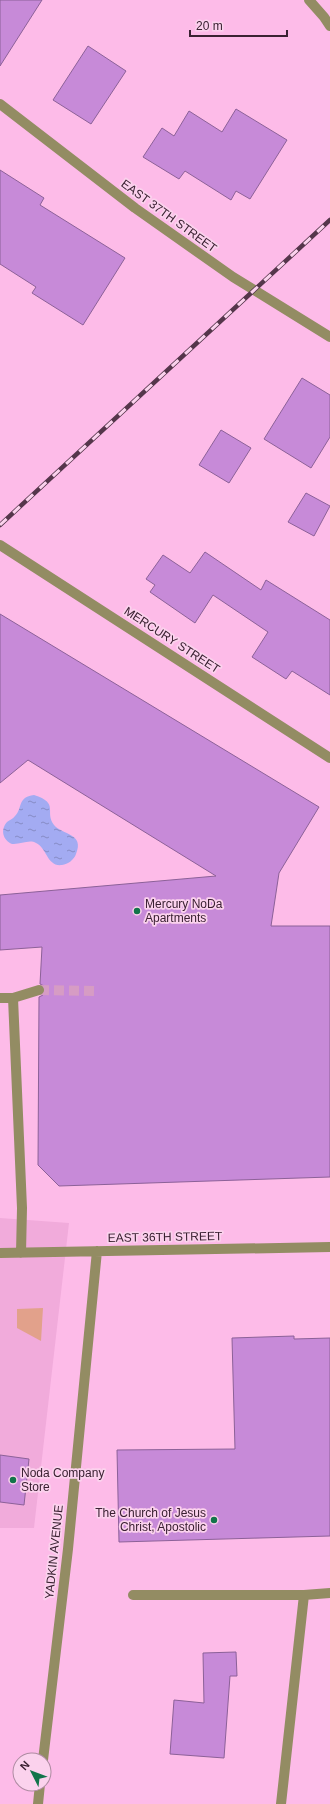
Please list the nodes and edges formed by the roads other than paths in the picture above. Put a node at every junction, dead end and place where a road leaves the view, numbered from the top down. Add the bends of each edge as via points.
1 (309, 0) edge
2 (330, 26) edge
3 (0, 104) edge
4 (330, 338) edge
5 (0, 545) edge
6 (330, 758) edge
7 (39, 990) tunnel mouth
8 (0, 998) edge
9 (13, 998) junction
10 (330, 1248) edge
11 (97, 1251) junction
12 (0, 1253) edge
13 (21, 1253) junction
14 (330, 1594) edge
15 (133, 1595) dead end
16 (304, 1595) junction
17 (44, 1752) edge
18 (39, 1792) edge
19 (38, 1804) edge
20 (281, 1804) edge

1 - 2 street
3 - 4 street, EAST 37TH STREET via 147,217 233,278
5 - 6 street, MERCURY STREET
7 - 9 street
8 - 9 street
9 - 13 street via 22,1208
10 - 11 street, EAST 36TH STREET
11 - 13 street, EAST 36TH STREET
11 - 17 street, YADKIN AVENUE via 68,1549
12 - 13 street, EAST 36TH STREET
14 - 16 street
15 - 16 street
16 - 20 street
18 - 19 street

